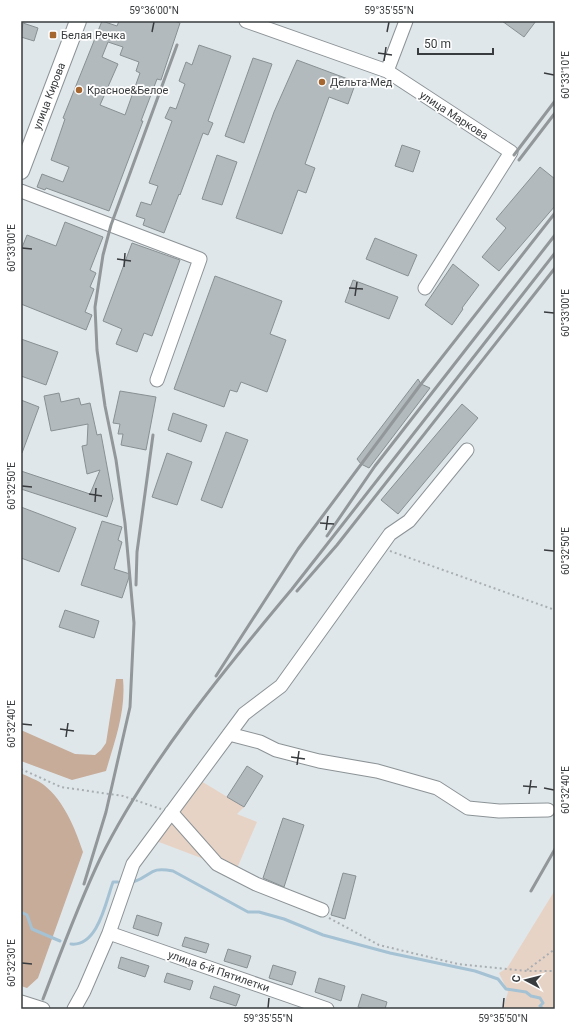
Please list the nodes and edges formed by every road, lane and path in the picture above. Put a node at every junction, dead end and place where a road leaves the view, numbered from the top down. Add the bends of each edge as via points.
1 (78, 21) edge
2 (406, 21) edge
3 (251, 22) edge
4 (387, 71) junction
5 (21, 171) edge
6 (21, 191) edge
7 (425, 288) dead end
8 (157, 380) dead end
9 (467, 450) dead end
10 (381, 547) junction
11 (555, 610) edge
12 (229, 734) junction
13 (21, 769) edge
14 (548, 810) dead end
15 (171, 812) junction
16 (322, 910) joint
17 (109, 933) junction
18 (555, 949) edge
19 (527, 970) junction
20 (555, 971) edge
21 (24, 1005) edge
22 (43, 1009) edge
23 (74, 1009) edge
24 (327, 1009) edge

1 - 5 main road, улица Кирова
2 - 4 street
3 - 4 street, улица Маркова
4 - 7 street, улица Маркова via 511,152
6 - 8 street via 200,259
9 - 10 street via 408,521 390,534
10 - 11 path
10 - 12 street via 281,686 244,714
12 - 14 street via 297,756 377,771 437,788 468,808 499,811
12 - 15 street
13 - 15 path via 61,787 122,796
15 - 16 street via 217,864 256,884
15 - 17 street via 134,864
16 - 19 path via 331,920 379,945 458,964
17 - 23 street
17 - 24 street, улица 6-й Пятилетки
18 - 19 path
19 - 20 path
21 - 22 street

